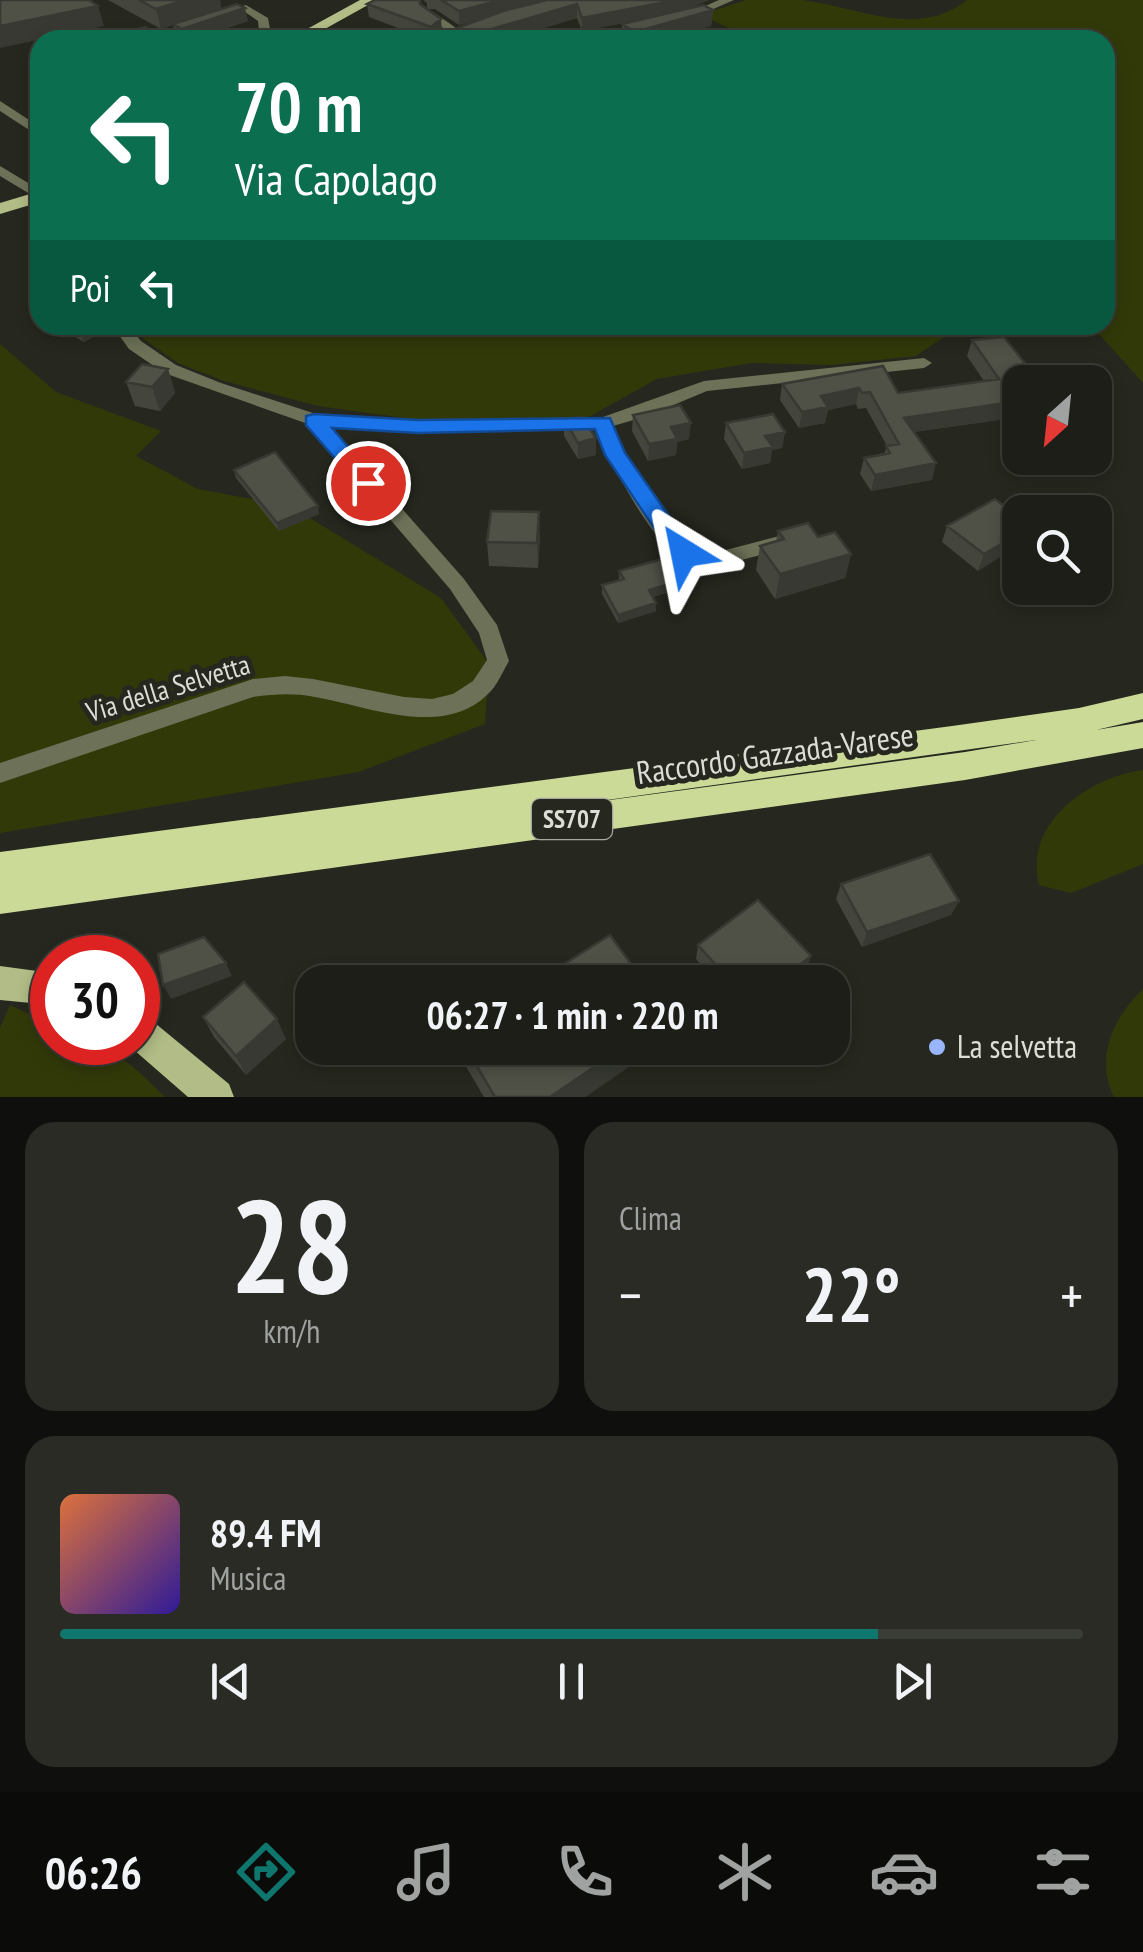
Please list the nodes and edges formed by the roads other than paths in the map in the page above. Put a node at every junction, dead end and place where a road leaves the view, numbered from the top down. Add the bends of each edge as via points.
1 (370, 0) edge
2 (729, 0) edge
3 (429, 14) edge
4 (471, 28) edge
5 (177, 30) edge
6 (265, 30) edge
7 (313, 30) edge
8 (453, 30) edge
9 (464, 30) edge
10 (631, 30) edge
11 (0, 105) edge
12 (30, 126) edge
13 (0, 170) edge
14 (30, 190) edge
15 (30, 199) edge
16 (0, 208) edge
17 (128, 335) edge
18 (924, 363) dead end
19 (314, 420) junction
20 (603, 423) junction
21 (812, 534) edge
22 (1143, 706) edge
23 (1143, 735) edge
24 (0, 773) edge
25 (0, 868) edge
26 (0, 898) edge
27 (0, 983) edge
28 (30, 986) edge
29 (160, 1050) edge
30 (216, 1097) edge

1 - 7 main road
2 - 10 street
3 - 8 street
4 - 9 street
5 - 6 street via 246,8 264,20
11 - 12 street
13 - 14 street
15 - 16 main road
17 - 19 street via 170,368
18 - 20 street via 704,386
19 - 20 street
19 - 24 street, Via della Selvetta via 490,631 498,661 488,684 444,710 283,685 216,699
20 - 21 street via 638,488 684,553 700,564
22 - 25 highway, Raccordo Gazzada-Varese / SS707 via 1079,721
23 - 26 highway, Raccordo Gazzada-Varese / SS707 via 964,766
27 - 28 main road
29 - 30 main road

